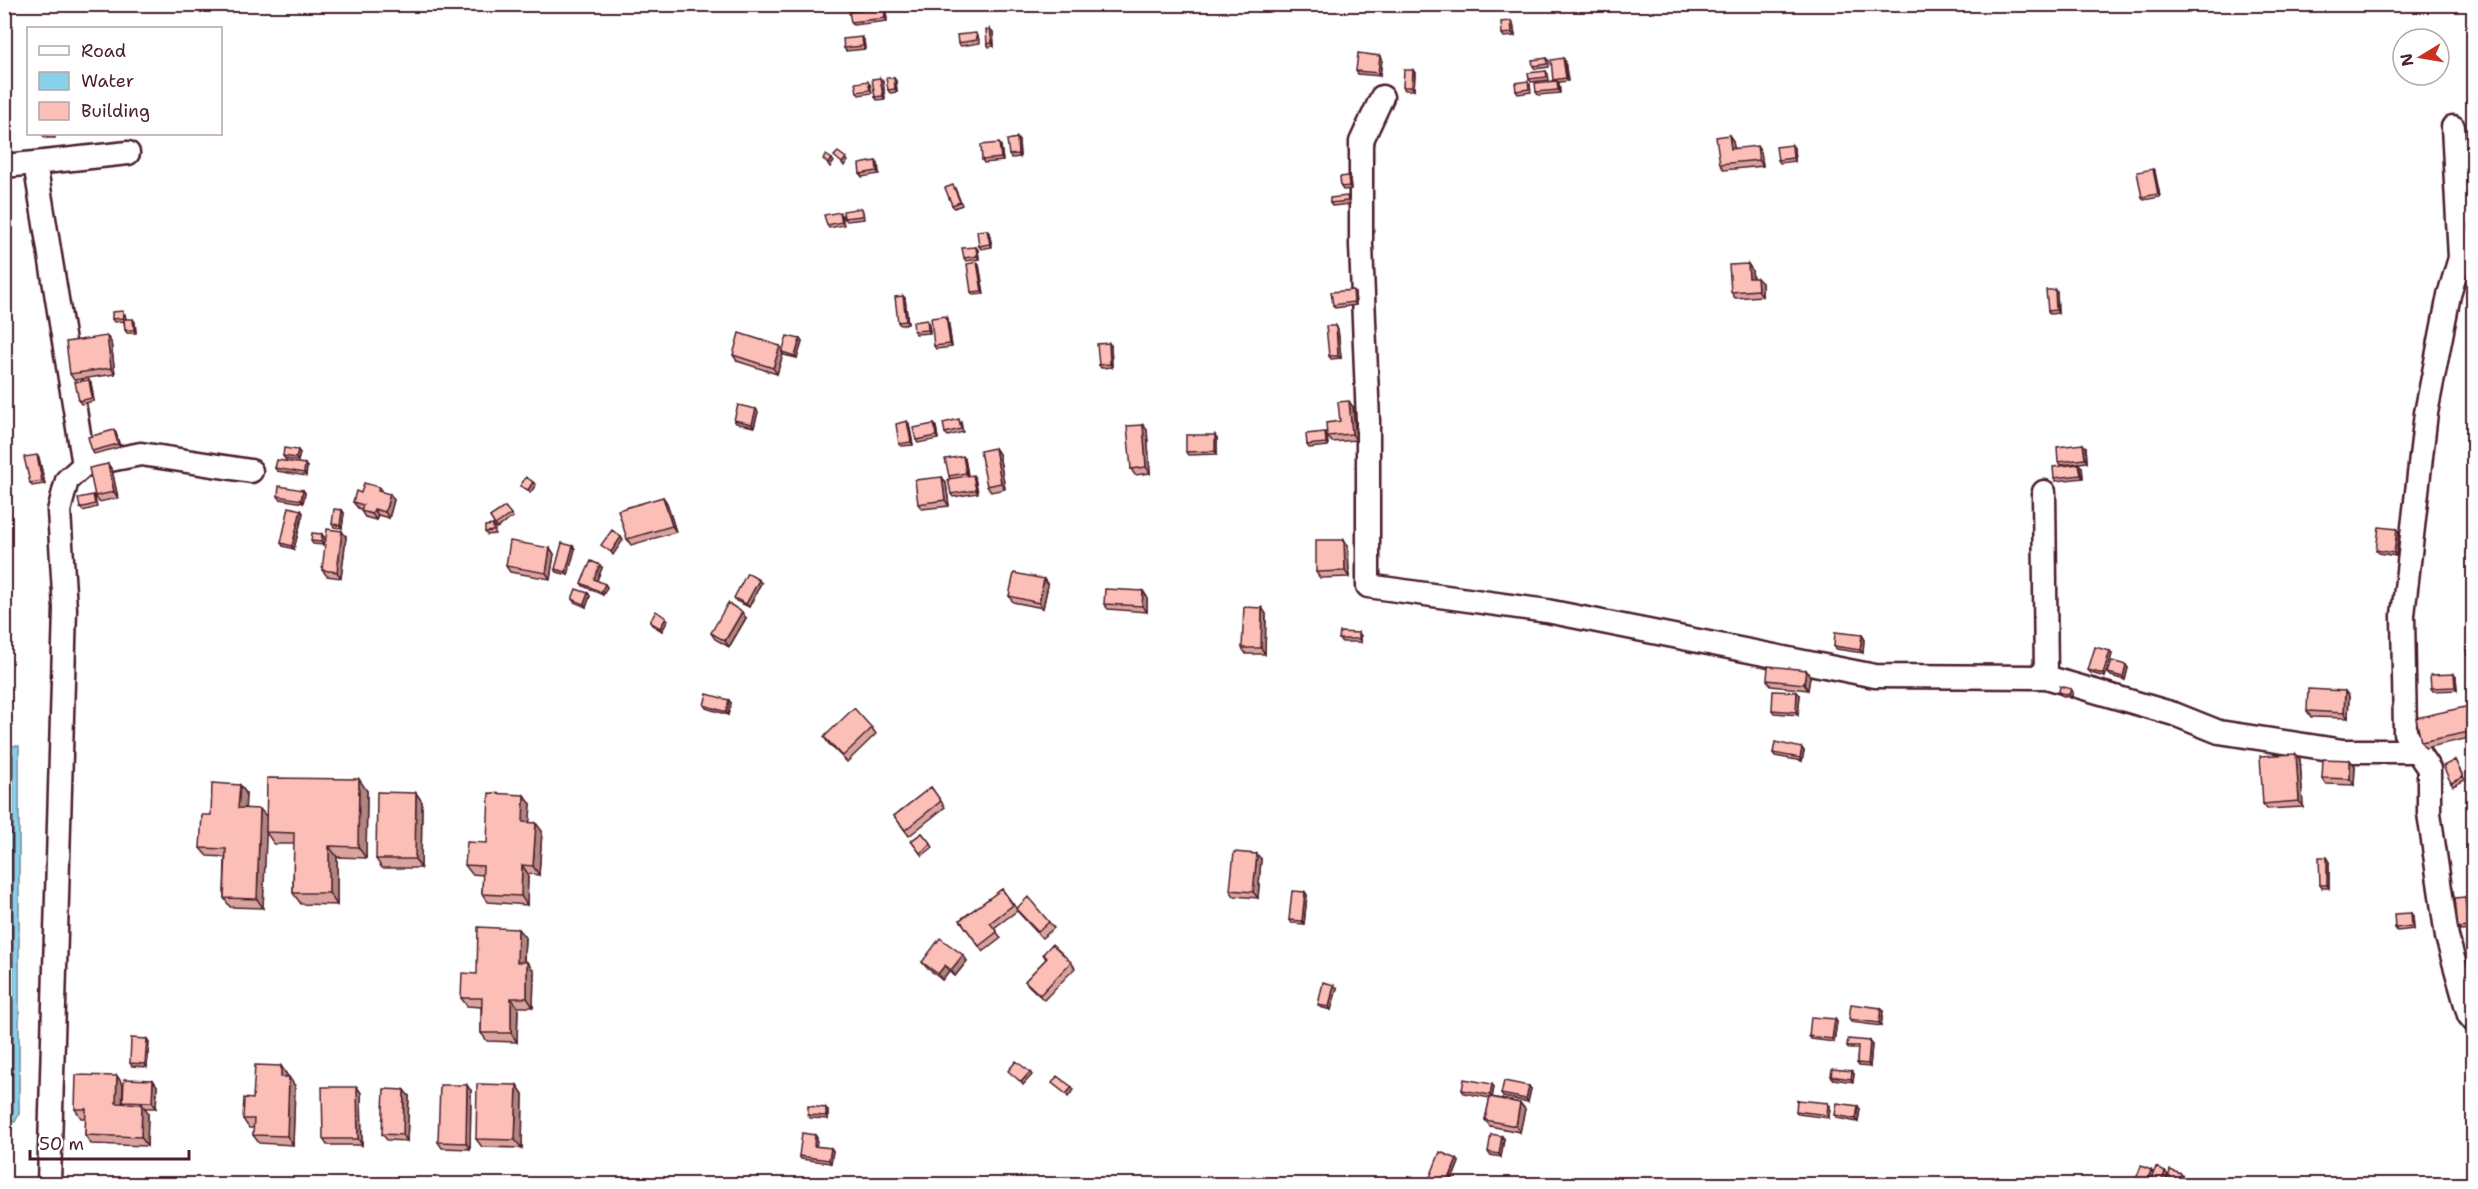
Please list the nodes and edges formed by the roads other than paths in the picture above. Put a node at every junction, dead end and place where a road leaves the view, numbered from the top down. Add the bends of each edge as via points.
1 (1382, 97) dead end
2 (2453, 127) dead end
3 (128, 153) dead end
4 (35, 163) junction
5 (4, 165) edge
6 (84, 465) junction
7 (251, 471) dead end
8 (2044, 492) dead end
9 (2046, 677) junction
10 (2417, 751) junction
11 (2474, 1021) edge
12 (49, 1185) edge

1 - 9 street via 1361,142 1368,586 1547,611 1875,676
2 - 10 street via 2460,258 2426,413 2403,615 2405,733
3 - 4 street
4 - 5 street
4 - 6 street
6 - 7 street via 141,454
6 - 12 street via 67,480 59,511 65,609
8 - 9 street
9 - 10 street via 2174,714 2219,732 2343,751
10 - 11 street via 2429,769 2429,813 2447,938

